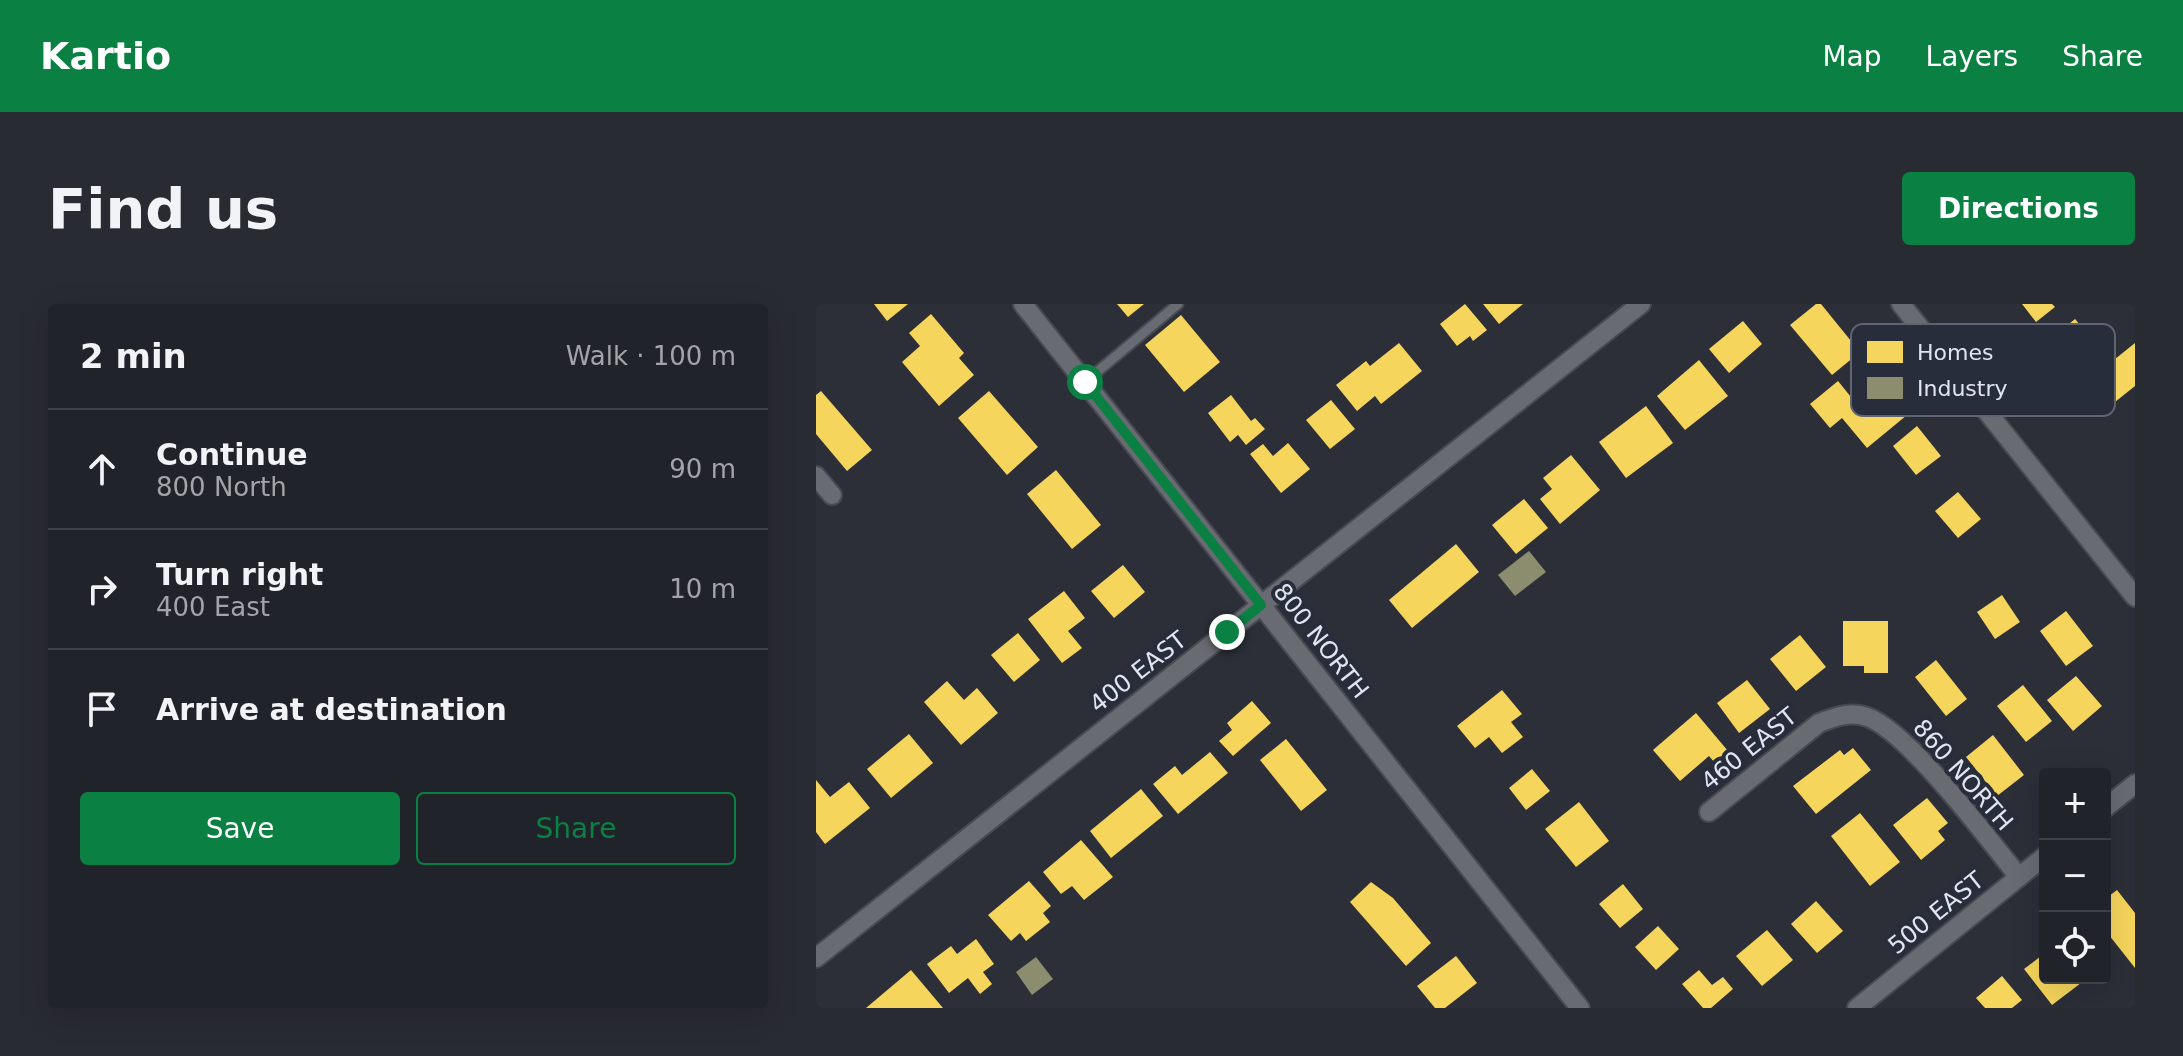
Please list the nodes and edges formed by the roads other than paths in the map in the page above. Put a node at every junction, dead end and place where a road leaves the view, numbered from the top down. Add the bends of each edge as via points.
1 (1023, 304) edge
2 (1178, 304) edge
3 (1641, 304) edge
4 (1901, 304) edge
5 (1917, 324) edge
6 (1085, 382) junction
7 (1990, 416) edge
8 (816, 476) edge
9 (832, 495) dead end
10 (2135, 597) edge
11 (1261, 605) junction
12 (1864, 715) joint
13 (2135, 784) edge
14 (2111, 803) edge
15 (1709, 812) dead end
16 (2039, 861) edge
17 (2019, 877) junction
18 (816, 958) edge
19 (1580, 1008) edge
20 (1857, 1008) edge

1 - 6 street, 800 NORTH
2 - 6 lane
3 - 11 street, 400 EAST
4 - 5 street
6 - 11 street, 800 NORTH
7 - 10 street
8 - 9 street
11 - 18 street, 400 EAST
11 - 19 street, 800 NORTH
12 - 15 street, 460 EAST via 1837,715 1819,723
12 - 17 street, 860 NORTH via 1908,745
13 - 14 street
16 - 17 street, 500 EAST
17 - 20 street, 500 EAST

